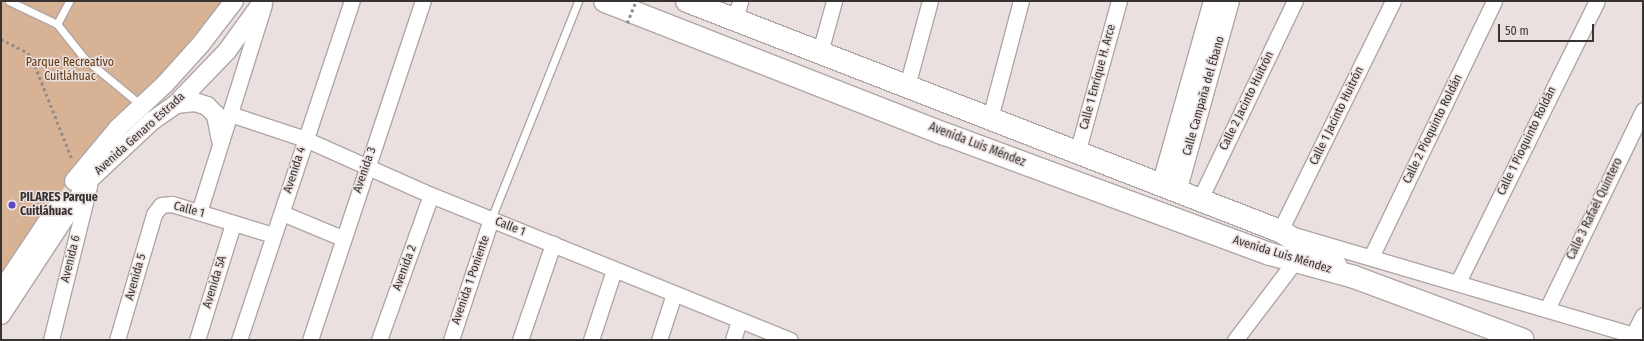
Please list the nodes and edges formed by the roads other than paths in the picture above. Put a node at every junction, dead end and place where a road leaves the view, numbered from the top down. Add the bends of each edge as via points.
1 (9, 1) edge
2 (69, 1) edge
3 (234, 1) edge
4 (264, 1) edge
5 (352, 1) edge
6 (423, 1) edge
7 (578, 1) edge
8 (605, 1) edge
9 (687, 1) edge
10 (834, 1) edge
11 (930, 1) edge
12 (1021, 1) edge
13 (1119, 1) edge
14 (1213, 1) edge
15 (1230, 1) edge
16 (1296, 1) edge
17 (1393, 1) edge
18 (1494, 1) edge
19 (1596, 1) edge
20 (738, 10) edge
21 (57, 24) junction
22 (820, 52) junction
23 (906, 86) junction
24 (176, 104) junction
25 (142, 106) junction
26 (1643, 110) edge
27 (230, 114) junction
28 (990, 118) junction
29 (305, 139) junction
30 (221, 140) junction
31 (1077, 153) junction
32 (366, 164) junction
33 (85, 176) junction
34 (1169, 189) junction
35 (431, 195) junction
36 (1199, 201) junction
37 (199, 212) junction
38 (282, 213) junction
39 (154, 214) joint
40 (491, 219) junction
41 (233, 224) junction
42 (1280, 231) junction
43 (273, 235) junction
44 (342, 238) junction
45 (553, 244) junction
46 (1371, 257) junction
47 (1295, 261) junction
48 (614, 270) junction
49 (1354, 277) junction
50 (1458, 282) junction
51 (1, 291) edge
52 (674, 294) junction
53 (1548, 309) junction
54 (1643, 314) edge
55 (1, 315) edge
56 (740, 320) junction
57 (1638, 337) edge
58 (51, 340) edge
59 (117, 340) edge
60 (197, 340) edge
61 (239, 340) edge
62 (310, 340) edge
63 (379, 340) edge
64 (451, 340) edge
65 (520, 340) edge
66 (591, 340) edge
67 (660, 340) edge
68 (733, 340) edge
69 (790, 340) edge
70 (1236, 340) edge
71 (1523, 340) edge

1 - 21 lane
2 - 21 lane
3 - 25 street, Avenida Genaro Estrada via 201,44
4 - 24 street, Avenida Genaro Estrada via 227,51
4 - 27 street
5 - 29 street, Avenida 4
6 - 32 street, Avenida 3
7 - 40 lane
8 - 47 main road, Avenida Luis Méndez via 945,134
9 - 20 main road, Avenida Luis Méndez
10 - 22 street
11 - 23 street
12 - 28 street
13 - 31 street, Calle 1 Enrique H. Arce
14 - 34 street, Calle Campaña del Ébano
15 - 34 street, Calle Campaña del Ébano
16 - 36 street, Calle 2 Jacinto Huitrón
17 - 42 street, Calle 1 Jacinto Huitrón
18 - 46 street, Calle 2 Pioquinto Roldán
19 - 50 street, Calle 1 Pioquinto Roldán
20 - 22 main road, Avenida Luis Méndez
21 - 25 lane via 84,58
22 - 23 main road, Avenida Luis Méndez
23 - 28 main road, Avenida Luis Méndez
24 - 30 street via 196,102 207,106 216,115
24 - 33 street, Avenida Genaro Estrada
25 - 33 street, Avenida Genaro Estrada via 118,128
26 - 53 street, Calle 3 Rafaél Quintero
27 - 29 street, Calle 1
27 - 30 street
28 - 31 main road, Avenida Luis Méndez
29 - 32 street, Calle 1
29 - 38 street, Avenida 4
30 - 37 street
31 - 34 main road, Avenida Luis Méndez
32 - 35 street, Calle 1
32 - 44 street, Avenida 3
33 - 51 street, Avenida Genaro Estrada
33 - 55 street, Avenida Genaro Estrada
33 - 58 street, Avenida 6
34 - 36 main road, Avenida Luis Méndez
35 - 40 street, Calle 1
35 - 63 street, Avenida 2
36 - 42 main road, Avenida Luis Méndez
37 - 39 street, Calle 1 via 172,204 161,205
37 - 41 street, Calle 1
38 - 43 street, Avenida 4
38 - 44 street
39 - 59 street, Avenida 5
40 - 45 street, Calle 1
40 - 64 street, Avenida 1 Poniente
41 - 43 street, Calle 1
41 - 60 street, Avenida 5A
42 - 46 street, Avenida Luis Méndez
42 - 49 main road, Avenida Luis Méndez
43 - 61 street, Avenida 4
44 - 62 street, Avenida 3
45 - 48 street, Calle 1
45 - 65 street
46 - 50 street, Avenida Luis Méndez
47 - 49 main road, Avenida Luis Méndez
47 - 70 street
48 - 52 street, Calle 1
48 - 66 street
49 - 71 main road, Avenida Luis Méndez
50 - 53 street, Avenida Luis Méndez
52 - 56 street, Calle 1
52 - 67 street
53 - 57 street, Avenida Luis Méndez
54 - 57 street
56 - 68 street
56 - 69 street, Calle 1

